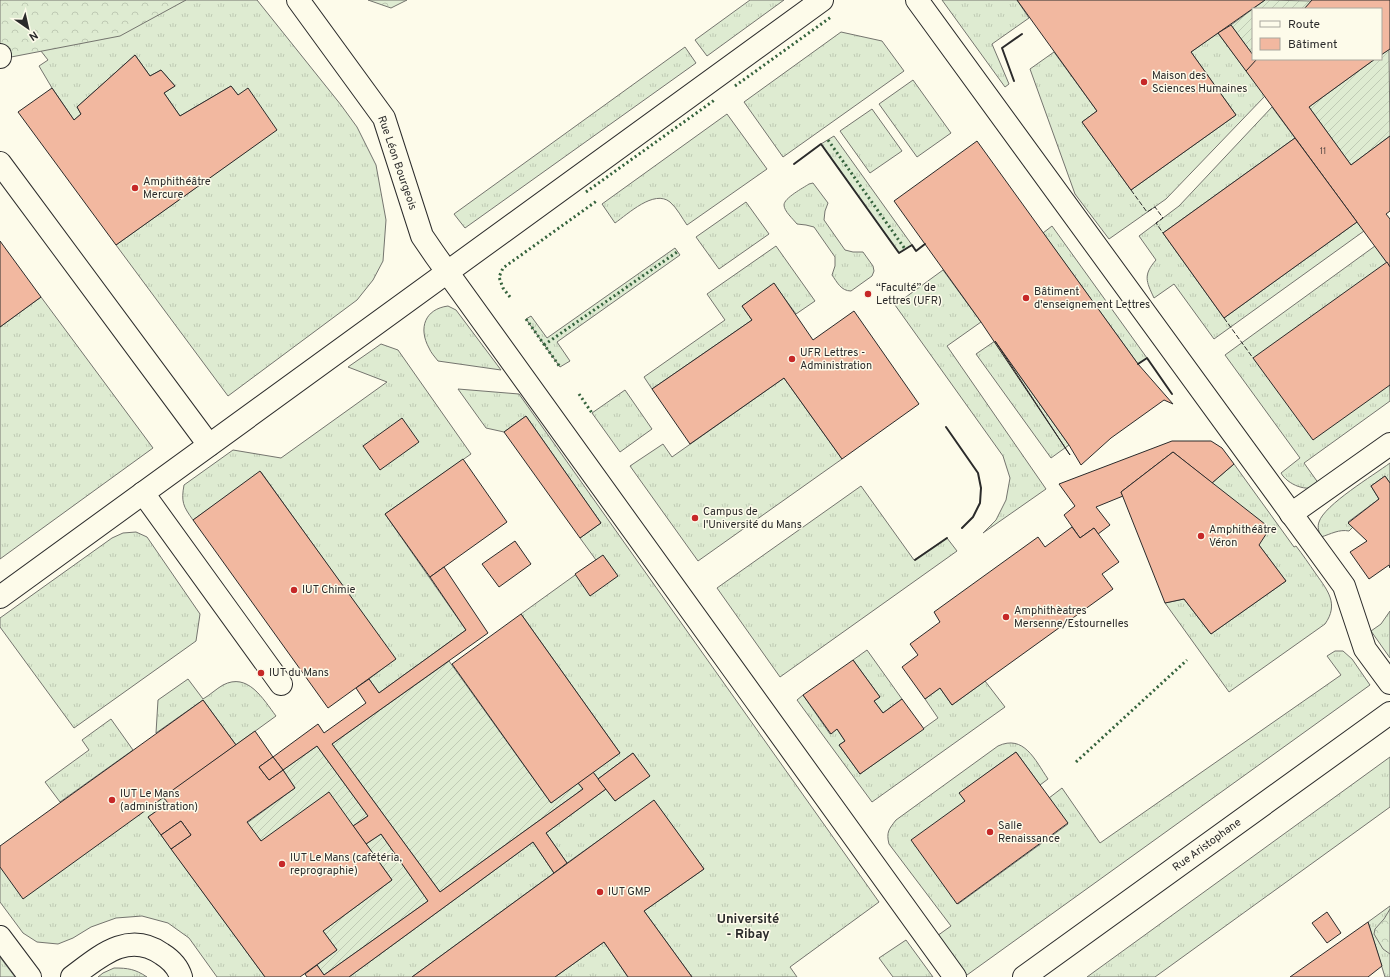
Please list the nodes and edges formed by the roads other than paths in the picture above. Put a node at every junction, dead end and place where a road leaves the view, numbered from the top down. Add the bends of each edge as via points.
1 (822, 0) edge
2 (917, 0) edge
3 (303, 6) edge
4 (0, 163) edge
5 (441, 264) junction
6 (1390, 444) edge
7 (209, 445) junction
8 (143, 493) junction
9 (1291, 514) junction
10 (0, 597) edge
11 (1390, 683) edge
12 (281, 684) dead end
13 (1390, 713) edge
14 (0, 937) edge
15 (30, 977) edge
16 (72, 977) edge
17 (181, 977) edge
18 (955, 977) edge
19 (1024, 977) edge

1 - 5 street
2 - 9 street
3 - 5 street, Rue Léon Bourgeois via 384,118 422,236
4 - 7 street
5 - 7 street
5 - 18 street, Rue Léon Bourgeois
6 - 9 street
7 - 8 street
8 - 10 street
8 - 12 street
9 - 11 street via 1344,586 1365,649
13 - 19 street, Rue Aristophane
14 - 15 street
16 - 17 street via 106,952 122,946 139,944 155,949 169,959

